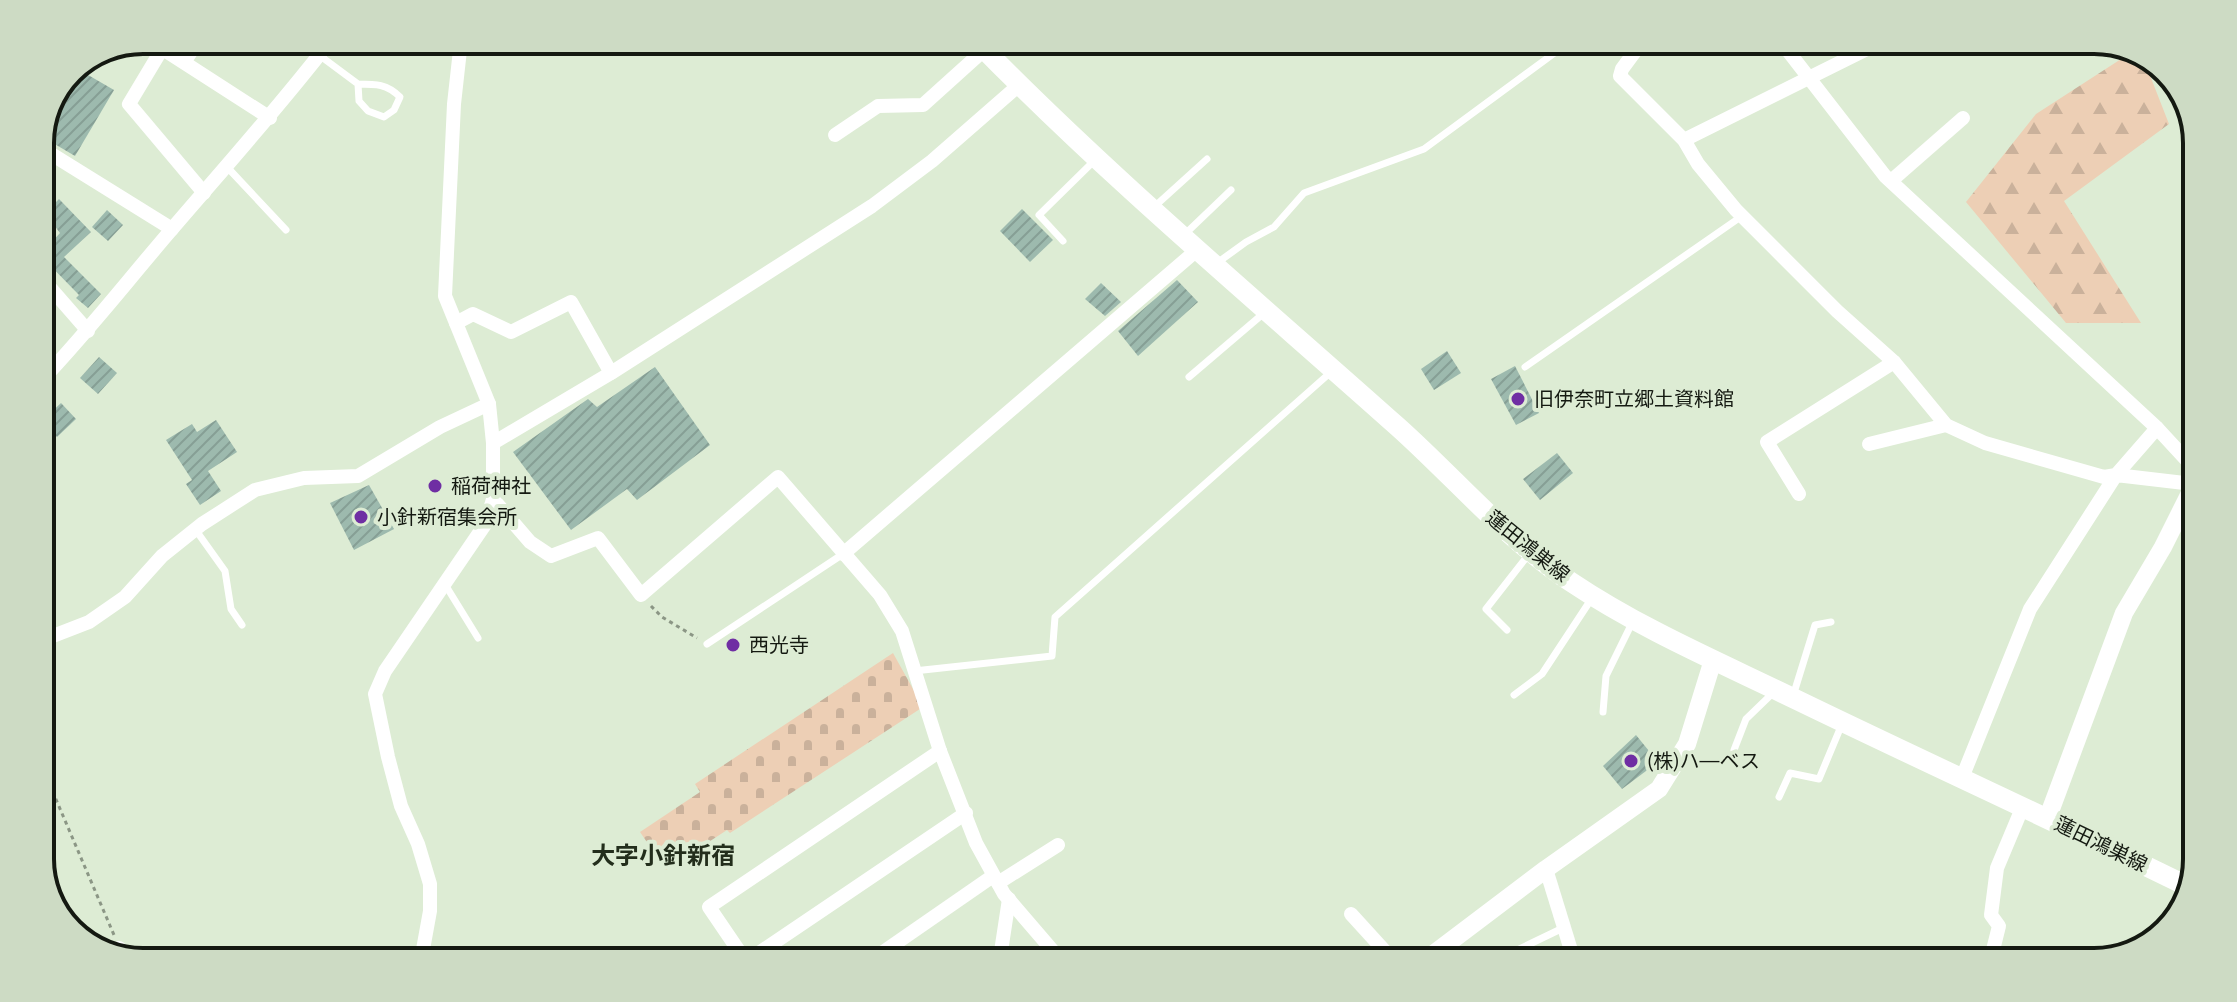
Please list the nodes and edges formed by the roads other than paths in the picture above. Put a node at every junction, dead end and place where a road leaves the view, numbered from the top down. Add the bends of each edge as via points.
1 (159, 54) edge
2 (170, 54) edge
3 (189, 54) edge
4 (460, 54) edge
5 (973, 54) edge
6 (989, 54) edge
7 (1553, 54) edge
8 (1633, 54) edge
9 (1790, 54) edge
10 (1857, 54) edge
11 (319, 55) joint
12 (184, 62) junction
13 (1808, 78) junction
14 (358, 84) junction
15 (1019, 85) junction
16 (270, 118) junction
17 (1963, 118) dead end
18 (835, 135) dead end
19 (1684, 140) junction
20 (54, 156) edge
21 (1098, 158) junction
22 (1207, 159) dead end
23 (227, 167) junction
24 (1891, 181) junction
25 (1231, 190) dead end
26 (204, 193) junction
27 (1153, 209) junction
28 (1742, 216) junction
29 (172, 229) junction
30 (286, 230) dead end
31 (1063, 241) dead end
32 (1190, 243) junction
33 (1214, 265) junction
34 (54, 292) edge
35 (1266, 312) junction
36 (456, 323) junction
37 (88, 331) junction
38 (1894, 362) junction
39 (54, 367) edge
40 (1525, 367) dead end
41 (1333, 371) junction
42 (611, 373) junction
43 (1189, 377) dead end
44 (489, 404) junction
45 (1946, 425) junction
46 (2157, 428) junction
47 (493, 443) junction
48 (1869, 444) dead end
49 (2183, 456) edge
50 (2116, 475) junction
51 (2183, 484) edge
52 (1799, 494) dead end
53 (493, 499) junction
54 (2183, 526) edge
55 (195, 529) junction
56 (1530, 553) junction
57 (843, 554) junction
58 (446, 586) junction
59 (1593, 596) junction
60 (1634, 619) junction
61 (1831, 622) dead end
62 (242, 625) dead end
63 (1507, 630) dead end
64 (54, 636) edge
65 (478, 638) dead end
66 (707, 644) road end
67 (1713, 660) junction
68 (914, 671) junction
69 (1784, 694) junction
70 (1514, 695) dead end
71 (1603, 712) dead end
72 (1842, 722) junction
73 (1734, 750) dead end
74 (940, 751) junction
75 (1962, 778) junction
76 (1779, 797) dead end
77 (2023, 806) junction
78 (966, 813) junction
79 (2048, 817) junction
80 (1058, 845) dead end
81 (1546, 869) junction
82 (996, 880) junction
83 (2179, 882) edge
84 (1009, 899) junction
85 (1351, 914) dead end
86 (1563, 928) junction
87 (423, 948) edge
88 (737, 948) edge
89 (766, 948) edge
90 (890, 948) edge
91 (1002, 948) edge
92 (1051, 948) edge
93 (1382, 948) edge
94 (1442, 948) edge
95 (1521, 948) edge
96 (1570, 948) edge
97 (1994, 948) edge

1 - 26 street via 129,104
2 - 12 street
3 - 12 street
4 - 36 street via 445,296
5 - 18 street via 923,105 878,106
6 - 15 main road, 蓮田鴻巣線
7 - 33 lane via 1424,149 1304,193 1274,227
8 - 19 street via 1620,76
9 - 13 street
10 - 13 street
11 - 14 lane
11 - 16 street
12 - 16 street
13 - 19 street
13 - 24 street
14 - 14 lane via 359,101 368,111 384,117 394,110 400,97 392,89
15 - 21 main road, 蓮田鴻巣線
15 - 42 street via 872,206
16 - 23 street
17 - 24 street
19 - 28 street
20 - 29 street
21 - 27 main road, 蓮田鴻巣線
21 - 31 lane via 1039,215
22 - 27 lane
23 - 26 street
23 - 30 lane
24 - 46 street
25 - 32 lane
26 - 29 street
27 - 32 main road, 蓮田鴻巣線
28 - 38 street
28 - 40 lane
29 - 37 street
32 - 33 main road, 蓮田鴻巣線
32 - 57 street
33 - 35 main road, 蓮田鴻巣線
34 - 37 street
35 - 41 main road, 蓮田鴻巣線
35 - 43 lane
36 - 42 street via 473,314 511,332 571,302
36 - 44 street
37 - 39 street
38 - 45 street
38 - 52 street via 1767,442
41 - 56 main road, 蓮田鴻巣線
41 - 68 lane via 1055,617 1052,656
42 - 47 street
44 - 47 street
44 - 55 street via 358,476 304,478 255,490
45 - 48 street
45 - 50 street via 1985,443 2104,477
46 - 49 street
46 - 50 street
47 - 53 street
50 - 51 street
50 - 75 street via 2030,609
53 - 57 street via 530,542 551,556 598,538 641,595 778,477
53 - 58 street via 486,523
54 - 79 street via 2124,613
55 - 62 lane via 225,571 231,609
55 - 64 street via 125,597 89,622
56 - 59 main road, 蓮田鴻巣線
56 - 63 lane via 1486,609
57 - 66 lane
57 - 68 street via 880,595 902,631
58 - 65 lane
58 - 87 street via 385,671 375,694 401,806 430,884
59 - 60 main road, 蓮田鴻巣線
59 - 70 lane via 1542,674
60 - 67 main road, 蓮田鴻巣線
60 - 71 lane via 1606,676
61 - 69 lane via 1815,625
67 - 69 main road, 蓮田鴻巣線
67 - 81 street via 1687,744 1659,789
68 - 74 street
69 - 72 main road, 蓮田鴻巣線
69 - 73 lane via 1746,719
72 - 75 main road, 蓮田鴻巣線
72 - 76 lane via 1819,779 1790,773
74 - 78 street
74 - 88 street via 709,907
75 - 77 main road, 蓮田鴻巣線
77 - 79 main road, 蓮田鴻巣線
77 - 97 street via 1997,868 1991,915 1999,926
78 - 82 street
78 - 89 street
79 - 83 main road, 蓮田鴻巣線
80 - 82 street
81 - 86 street
81 - 94 street
82 - 84 street
82 - 90 street
84 - 91 street
84 - 92 street
85 - 93 street
86 - 95 lane
86 - 96 street

